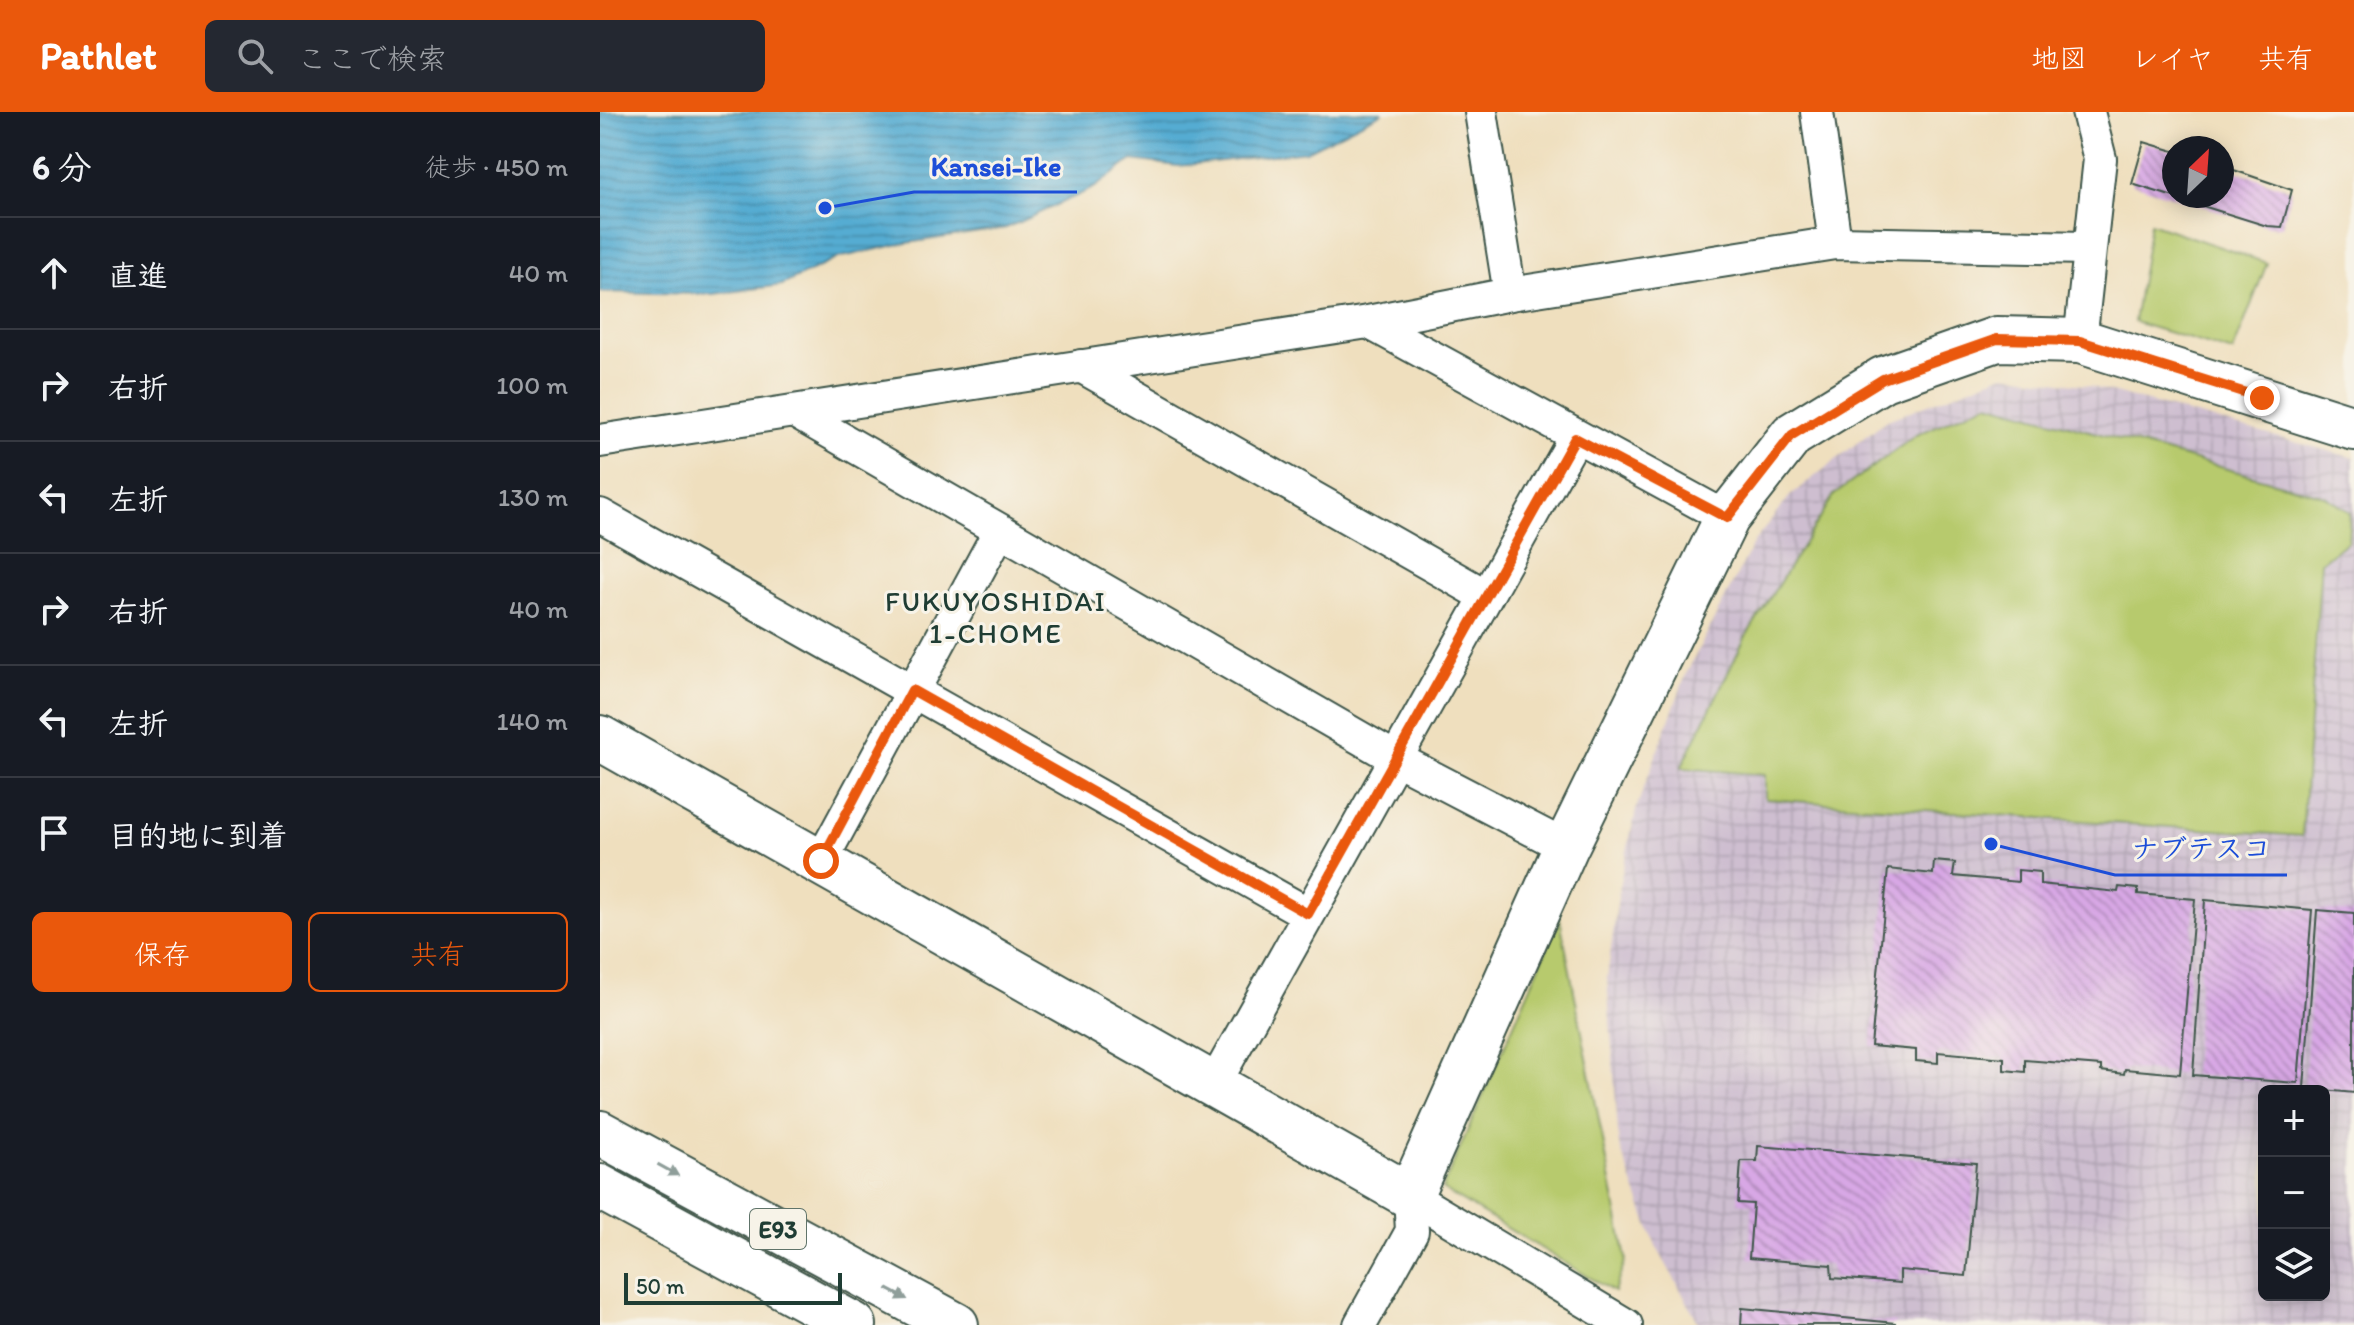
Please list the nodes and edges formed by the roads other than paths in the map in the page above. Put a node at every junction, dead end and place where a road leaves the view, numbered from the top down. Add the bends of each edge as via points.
1 (1481, 112) edge
2 (1817, 112) edge
3 (2088, 112) edge
4 (1835, 243) junction
5 (2087, 248) junction
6 (1510, 294) junction
7 (1368, 322) junction
8 (2080, 341) junction
9 (1081, 366) junction
10 (795, 412) junction
11 (2354, 428) edge
12 (1575, 438) junction
13 (600, 441) edge
14 (600, 515) edge
15 (1727, 518) junction
16 (999, 532) junction
17 (1486, 596) junction
18 (912, 690) junction
19 (600, 738) edge
20 (1395, 758) junction
21 (1566, 847) junction
22 (821, 861) junction
23 (1308, 914) junction
24 (1213, 1086) junction
25 (600, 1133) edge
26 (600, 1187) edge
27 (1410, 1196) junction
28 (854, 1325) edge
29 (956, 1325) edge
30 (1360, 1325) edge
31 (1626, 1325) edge

1 - 6 street
2 - 4 street
3 - 5 street via 2100,159
4 - 5 street
4 - 6 street
5 - 8 street
6 - 7 street
7 - 9 street
7 - 12 street
8 - 11 main road
8 - 15 main road via 1997,339 1883,379 1792,435
9 - 10 street
9 - 17 street
10 - 13 street
10 - 16 street
12 - 15 street
12 - 17 street
14 - 18 street
15 - 21 main road
16 - 18 street
16 - 20 street
17 - 20 street
18 - 22 street
18 - 23 street
19 - 22 main road
20 - 21 street
20 - 23 street
21 - 27 main road
22 - 24 main road
23 - 24 street
24 - 27 main road
25 -> 29 main road, E93
26 - 28 main road, E93
27 - 30 street via 1412,1231
27 - 31 street

